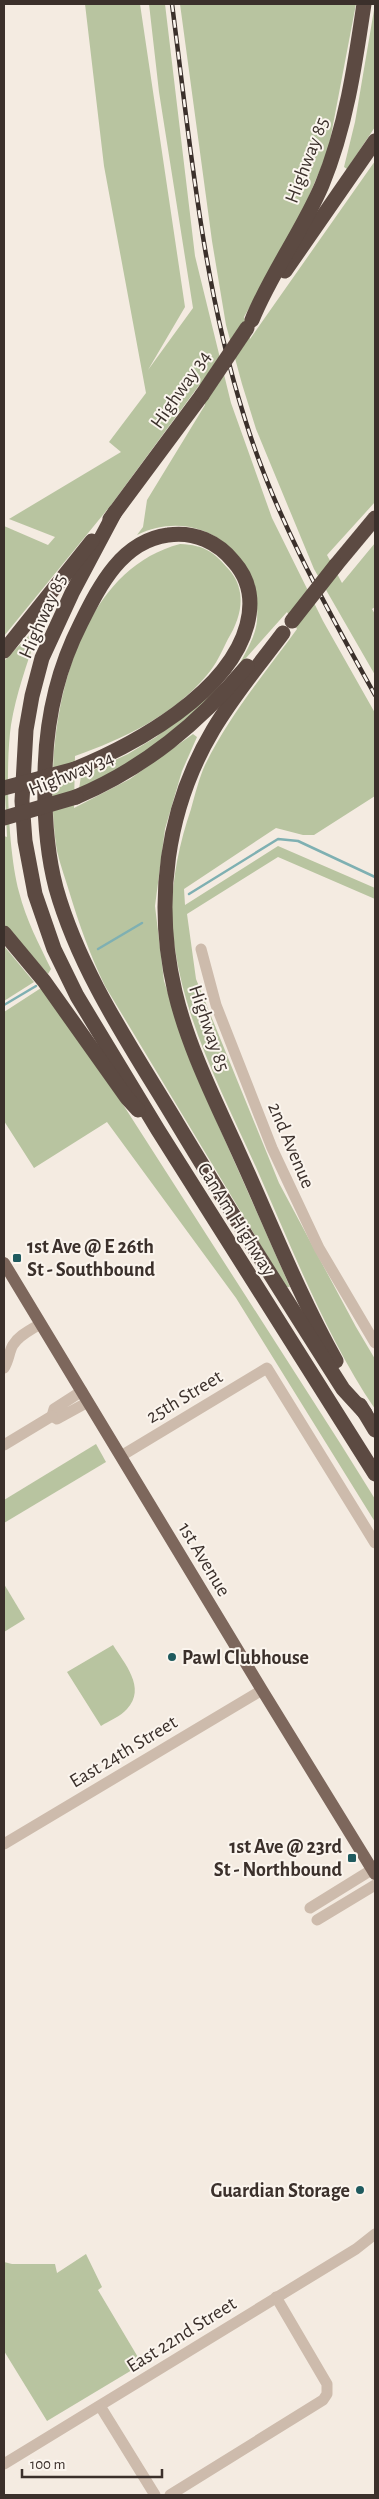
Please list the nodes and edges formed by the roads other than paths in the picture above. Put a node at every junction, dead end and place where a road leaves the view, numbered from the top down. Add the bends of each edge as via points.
1 (364, 4) edge
2 (375, 141) edge
3 (249, 324) junction
4 (115, 512) junction
5 (375, 518) edge
6 (375, 532) edge
7 (336, 565) junction
8 (288, 627) junction
9 (4, 651) edge
10 (4, 788) edge
11 (4, 818) edge
12 (4, 933) edge
13 (201, 949) dead end
14 (158, 1130) junction
15 (4, 1263) edge
16 (40, 1324) junction
17 (375, 1343) edge
18 (4, 1368) edge
19 (85, 1397) junction
20 (365, 1413) junction
21 (375, 1430) edge
22 (4, 1445) edge
23 (121, 1456) junction
24 (375, 1474) edge
25 (375, 1543) edge
26 (262, 1690) junction
27 (4, 1844) edge
28 (373, 1865) edge
29 (375, 1885) edge
30 (310, 1908) dead end
31 (317, 1920) dead end
32 (375, 2234) edge
33 (276, 2298) junction
34 (100, 2406) junction
35 (4, 2462) edge
36 (155, 2495) edge
37 (170, 2495) edge

1 - 3 highway, Highway 85 via 350,92 335,148 321,186
2 - 3 highway, Highway 34
3 - 4 highway, Highway 34, bridge via 202,395
4 - 9 highway, Highway 34
4 - 14 highway, Highway 85 via 42,658 26,730 23,817 35,894 54,948 77,996
5 - 7 highway, Highway 34
6 - 7 highway via 348,560
7 - 8 highway, Highway 34, bridge
8 - 11 highway, Highway 34, bridge via 258,653 215,702 179,736 128,772 76,796
8 - 20 highway, Highway 85 via 213,730 189,780 169,849 165,901 167,944 175,993 207,1082 293,1276
10 - 20 highway, bridge via 75,769 114,751 157,726 200,693 226,667 239,648 250,616 250,591 242,572 223,549 212,542 169,534 136,547 116,564 106,578 78,630 60,675 46,734 44,804 51,865 70,932 99,991 332,1372
12 - 14 highway via 44,981 127,1098
13 - 17 street, 2nd Avenue via 216,1005 272,1148 319,1248
14 - 24 highway, CanAm Highway
15 - 16 main road, 1st Avenue
16 - 18 street via 12,1346
16 - 19 main road, 1st Avenue
19 - 22 street via 57,1419 52,1416
19 - 23 main road, 1st Avenue
20 - 21 highway, Highway 85
23 - 25 street, 25th Street via 267,1368
23 - 26 main road, 1st Avenue
26 - 27 street, East 24th Street
26 - 28 main road, 1st Avenue
28 - 30 street
29 - 31 street
32 - 33 street, East 22nd Street
33 - 34 street, East 22nd Street
33 - 37 street via 327,2384 323,2400
34 - 35 street, East 22nd Street
34 - 36 street

